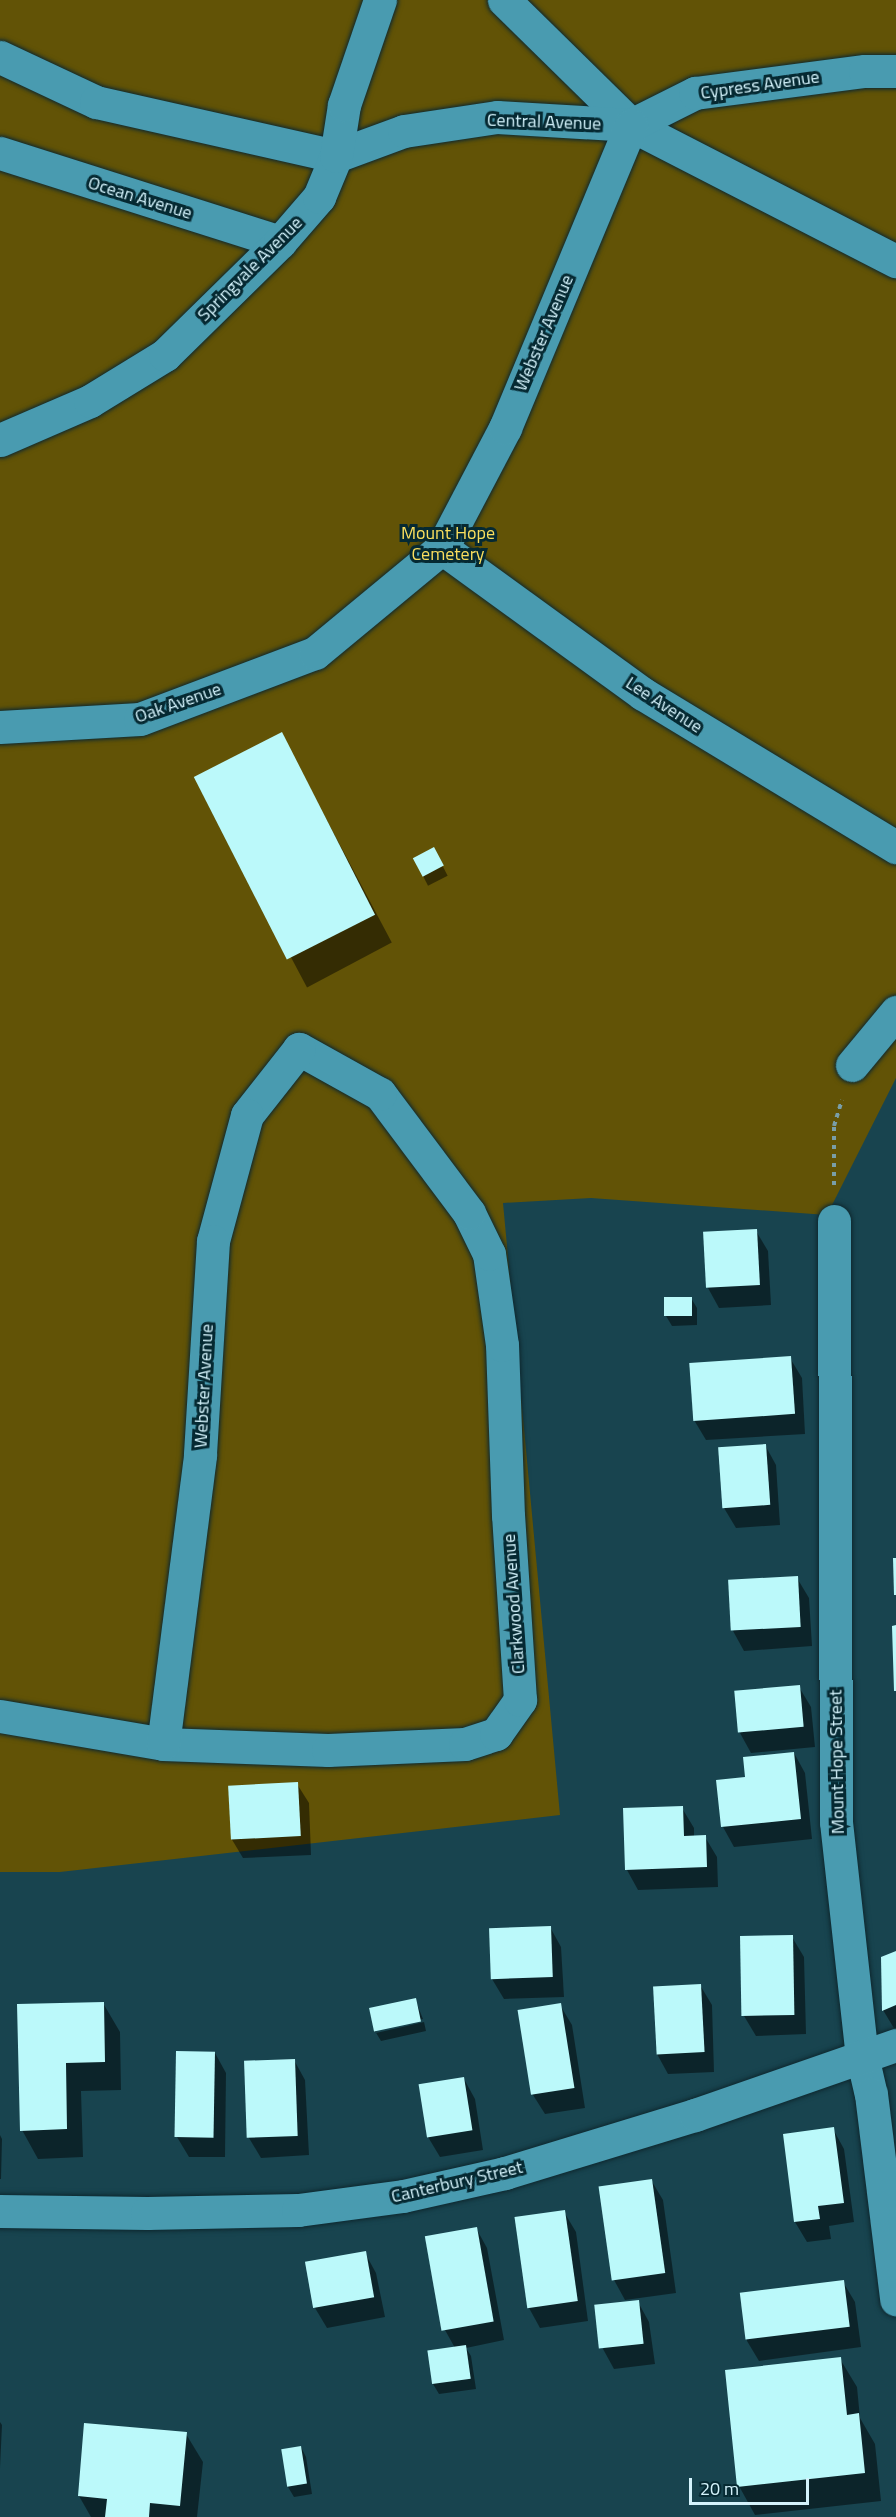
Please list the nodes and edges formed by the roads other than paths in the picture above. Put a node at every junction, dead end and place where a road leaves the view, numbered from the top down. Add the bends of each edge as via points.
1 (380, 0) edge
2 (504, 0) edge
3 (0, 57) edge
4 (896, 71) edge
5 (631, 125) junction
6 (0, 153) edge
7 (336, 156) junction
8 (280, 242) junction
9 (896, 261) edge
10 (0, 440) edge
11 (442, 548) junction
12 (315, 653) joint
13 (0, 727) edge
14 (896, 847) edge
15 (896, 1012) edge
16 (299, 1049) joint
17 (852, 1065) road end
18 (834, 1221) road end
19 (0, 1716) edge
20 (163, 1744) junction
21 (896, 2045) edge
22 (862, 2056) junction
23 (0, 2211) edge
24 (896, 2299) edge

1 - 7 street, Springvale Avenue via 344,105
2 - 5 street
3 - 7 street via 96,102
4 - 5 street, Cypress Avenue via 864,70 695,93
5 - 7 street, Central Avenue via 497,117 404,130
5 - 9 street, Central Avenue
5 - 11 street, Webster Avenue via 505,428
6 - 8 street, Ocean Avenue
7 - 8 street, Springvale Avenue via 319,197
8 - 10 street, Springvale Avenue via 165,355 90,401
11 - 12 street, Webster Avenue
11 - 14 street, Lee Avenue via 643,694
12 - 13 street, Oak Avenue via 140,719
15 - 17 street
16 - 20 street, Webster Avenue via 247,1115 213,1241 200,1456
16 - 20 street, Clarkwood Avenue via 380,1094 469,1213 489,1254 502,1345 520,1700 496,1734 465,1744 328,1750
18 - 22 street, Mount Hope Street via 836,1822
19 - 20 street, Clarkwood Avenue
21 - 22 street, Canterbury Street
22 - 23 street, Canterbury Street via 684,2119 505,2173 403,2196 298,2210
22 - 24 street, Mount Hope Street via 871,2094

